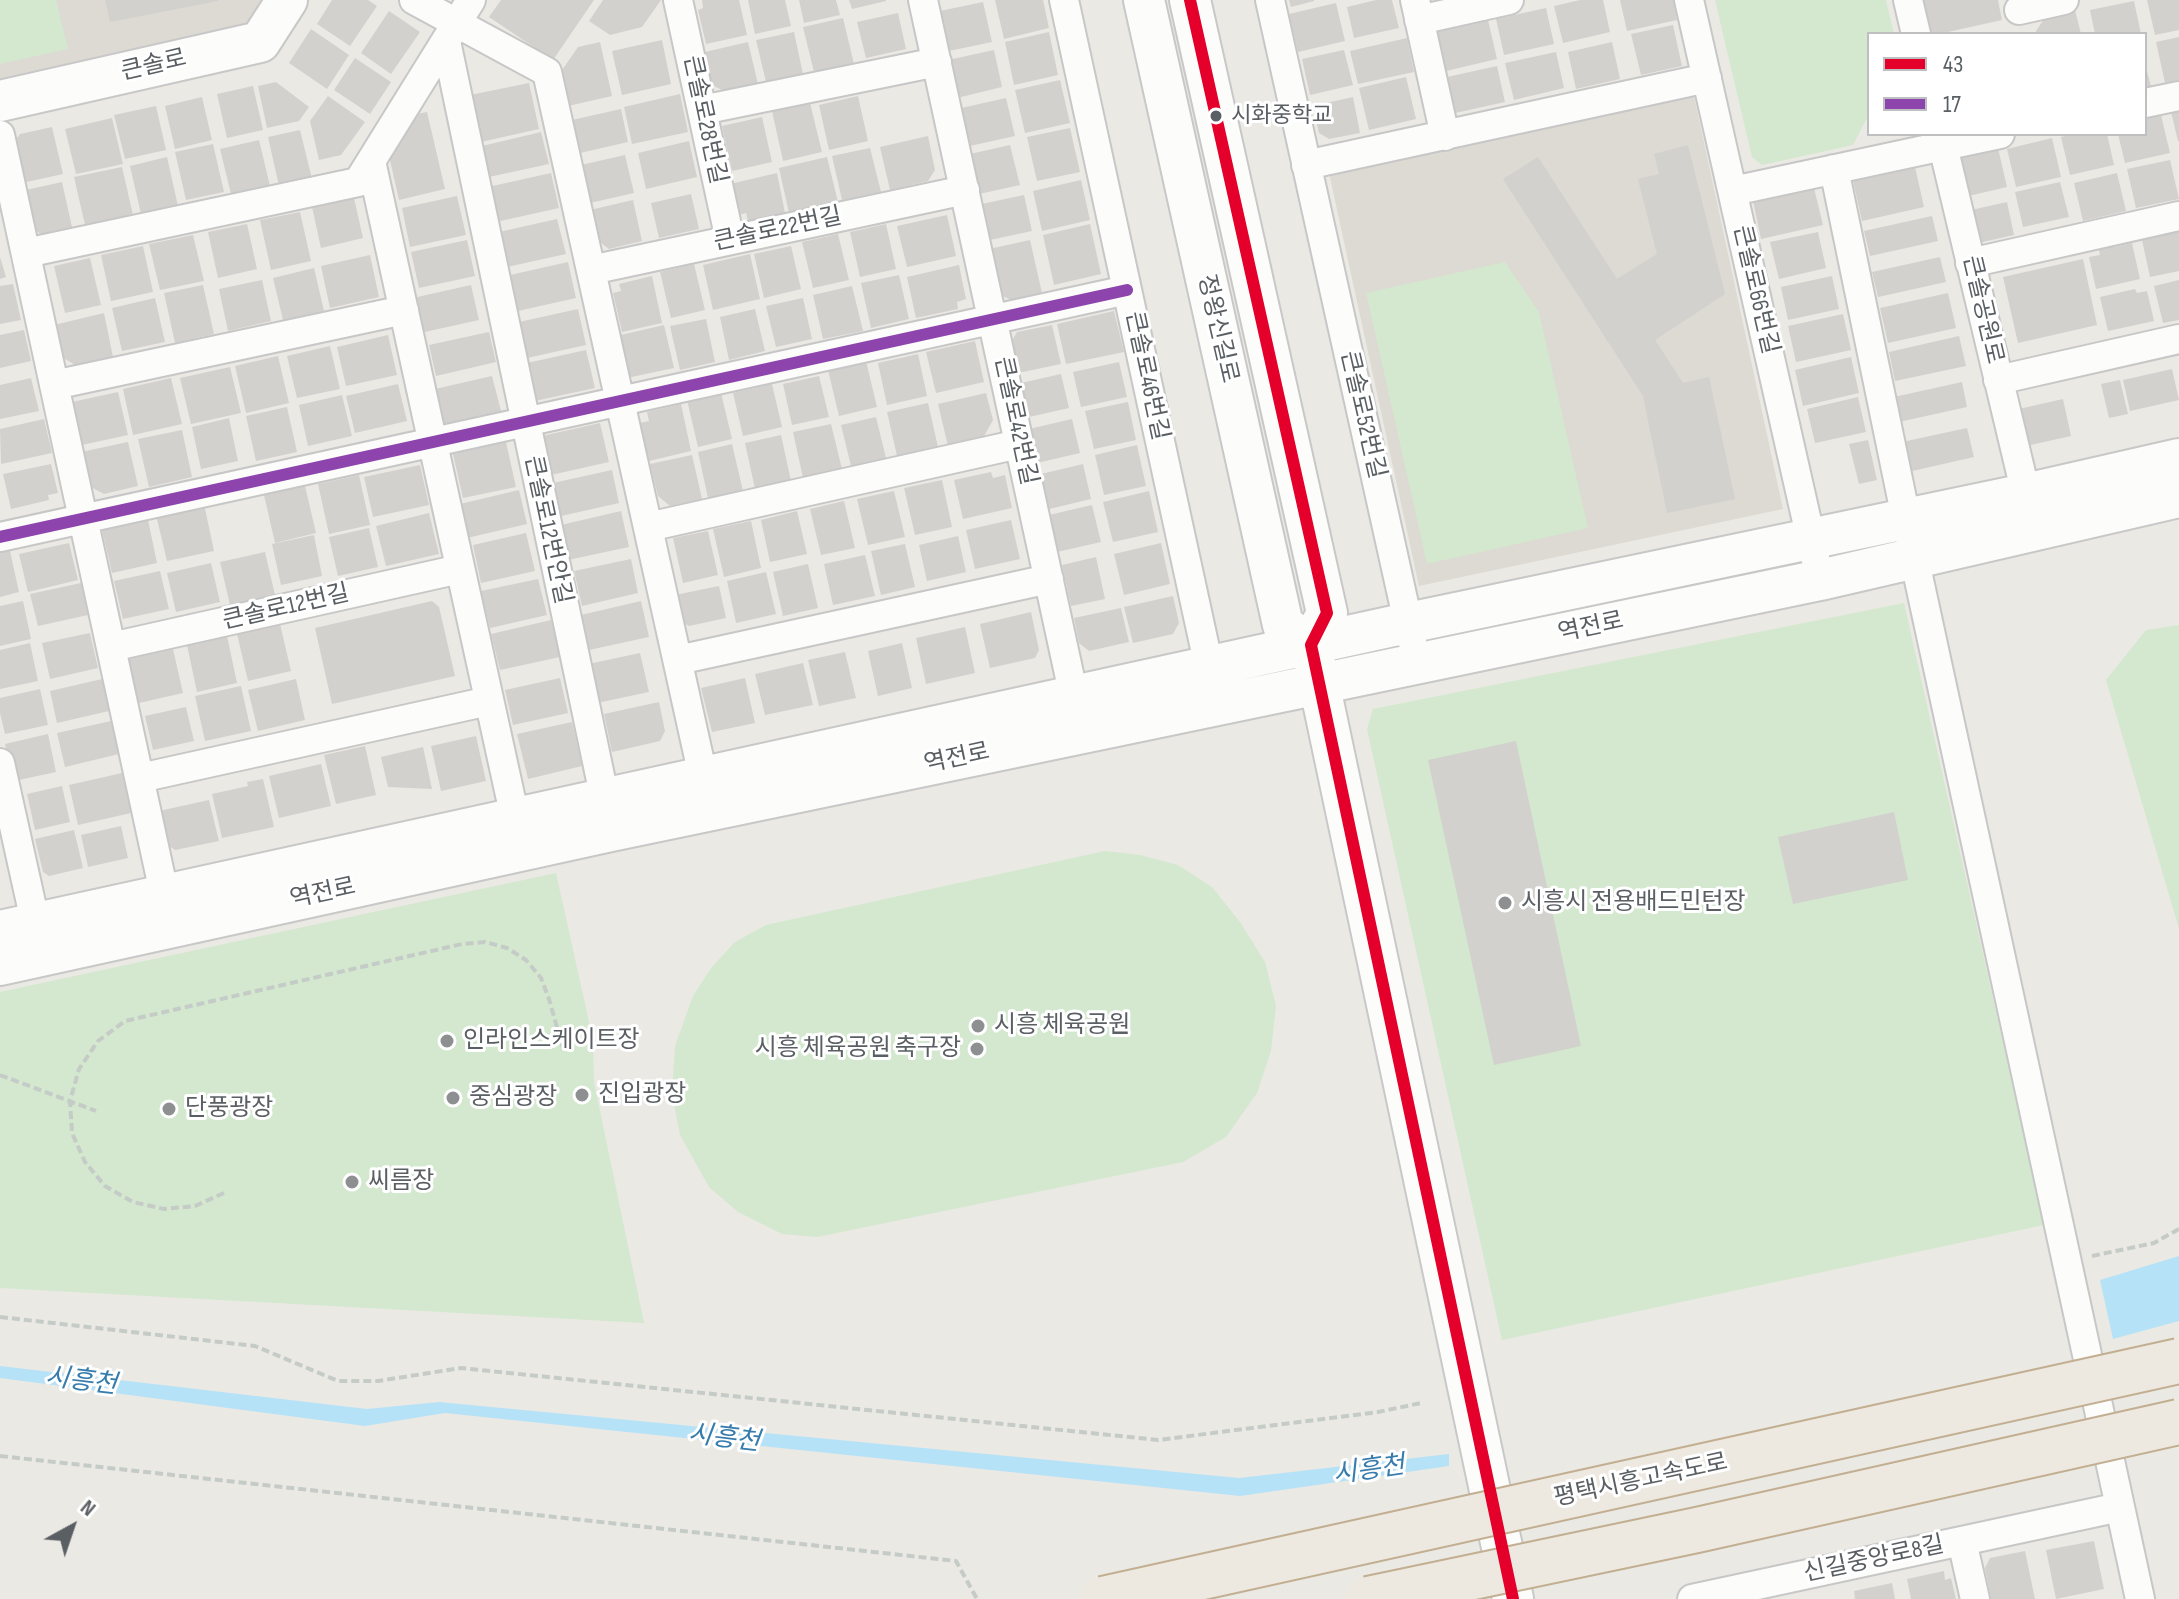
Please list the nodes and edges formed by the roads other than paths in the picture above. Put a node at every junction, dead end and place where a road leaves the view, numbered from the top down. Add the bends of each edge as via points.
1 (287, 0) edge
2 (414, 0) edge
3 (678, 0) edge
4 (923, 0) edge
5 (1064, 0) edge
6 (1144, 0) edge
7 (1190, 0) edge
8 (1270, 0) edge
9 (1509, 0) edge
10 (1689, 0) edge
11 (1908, 0) edge
12 (2064, 0) edge
13 (1417, 10) edge
14 (2020, 15) edge
15 (458, 21) edge
16 (1916, 32) edge
17 (937, 62) junction
18 (1707, 78) junction
19 (2179, 96) edge
20 (0, 101) edge
21 (2147, 103) edge
22 (702, 110) junction
23 (0, 135) edge
24 (1445, 136) junction
25 (1981, 136) edge
26 (1942, 140) edge
27 (371, 161) junction
28 (1306, 165) junction
29 (1834, 169) junction
30 (965, 190) junction
31 (1733, 191) junction
32 (2179, 216) edge
33 (730, 240) junction
34 (26, 253) junction
35 (1970, 263) junction
36 (591, 270) junction
37 (1127, 290) junction
38 (404, 310) junction
39 (993, 320) junction
40 (2179, 339) edge
41 (1998, 380) junction
42 (54, 385) junction
43 (620, 402) junction
44 (525, 422) junction
45 (433, 443) junction
46 (1019, 444) junction
47 (2179, 459) edge
48 (2179, 497) edge
49 (2030, 513) junction
50 (84, 519) junction
51 (648, 527) junction
52 (0, 537) edge
53 (1910, 538) junction
54 (1811, 539) junction
55 (460, 569) junction
56 (1049, 579) junction
57 (1820, 580) junction
58 (1408, 624) junction
59 (1311, 645) junction
60 (111, 647) junction
61 (678, 660) junction
62 (1417, 665) junction
63 (1209, 667) junction
64 (1320, 685) junction
65 (489, 701) junction
66 (1217, 705) junction
67 (1078, 715) junction
68 (0, 763) edge
69 (140, 778) junction
70 (707, 794) junction
71 (608, 815) junction
72 (518, 835) junction
73 (168, 911) junction
74 (26, 936) edge
75 (0, 965) edge
76 (2179, 1361) edge
77 (2179, 1422) edge
78 (2120, 1507) junction
79 (1962, 1541) junction
80 (1103, 1599) edge
81 (1368, 1599) edge
82 (1513, 1599) edge
83 (1692, 1599) edge
84 (1975, 1599) edge
85 (2140, 1599) edge

1 - 20 street, 큰솔로 via 260,42
2 - 15 street
3 - 22 street, 큰솔로28번길
4 - 17 street, 큰솔로42번길
5 - 37 street, 큰솔로46번길
6 - 59 street, 정왕신길로 via 1283,625
7 - 59 street, 정왕신길로 via 1327,613
8 - 28 street, 큰솔로52번길
9 - 13 street
10 - 18 street, 큰솔로66번길
11 - 16 street
12 - 14 street
13 - 24 street
15 - 27 street
15 - 36 street via 547,72
15 - 44 street, 큰솔로12번안길
17 - 22 street
17 - 30 street, 큰솔로42번길
18 - 24 street
18 - 31 street, 큰솔로66번길
19 - 21 street
22 - 33 street, 큰솔로28번길
23 - 34 street
24 - 28 street
25 - 26 street
26 - 29 street
26 - 35 street, 큰솔공원로
27 - 34 street via 358,182
27 - 38 street
28 - 58 street, 큰솔로52번길
29 - 31 street
29 - 53 street
30 - 33 street, 큰솔로22번길
30 - 39 street, 큰솔로42번길
31 - 54 street, 큰솔로66번길
32 - 35 street
33 - 36 street, 큰솔로22번길
34 - 42 street
35 - 41 street, 큰솔공원로
36 - 43 street
37 - 39 street
37 - 63 street, 큰솔로46번길
38 - 42 street
38 - 45 street
39 - 43 street
39 - 46 street, 큰솔로42번길
40 - 41 street
41 - 49 street, 큰솔공원로
42 - 50 street
43 - 44 street
43 - 51 street
44 - 45 street
44 - 71 street, 큰솔로12번안길
45 - 50 street
45 - 55 street
46 - 51 street
46 - 56 street, 큰솔로42번길
47 - 49 street, 역전로
48 - 49 street, 역전로
49 - 53 street, 역전로
50 - 52 street
50 - 60 street
51 - 61 street
53 - 54 street, 역전로
53 - 57 street, 역전로
53 - 78 street
54 - 57 street, 큰솔로66번길
54 - 58 street, 역전로
55 - 60 street, 큰솔로12번길
55 - 65 street
56 - 61 street
56 - 67 street, 큰솔로42번길
57 - 62 street, 역전로
58 - 59 street, 역전로
58 - 62 street, 큰솔로52번길
59 - 63 street, 역전로
59 - 64 street
60 - 69 street
61 - 70 street
62 - 64 street, 역전로
63 - 66 street, 큰솔로46번길
63 - 67 street, 역전로
64 - 66 street, 역전로
64 - 82 street
65 - 69 street
65 - 72 street
66 - 67 street, 역전로
67 - 70 street, 역전로
68 - 74 street
69 - 73 street
70 - 71 street, 역전로
71 - 72 street, 역전로
72 - 73 street, 역전로
73 - 74 street, 역전로
74 - 75 street, 역전로
76 - 80 highway, 평택시흥고속도로, bridge
77 - 81 highway, bridge
78 - 79 street, 신길중앙로8길
78 - 85 street
79 - 83 street, 신길중앙로8길
79 - 84 street, 신길중앙로8길

